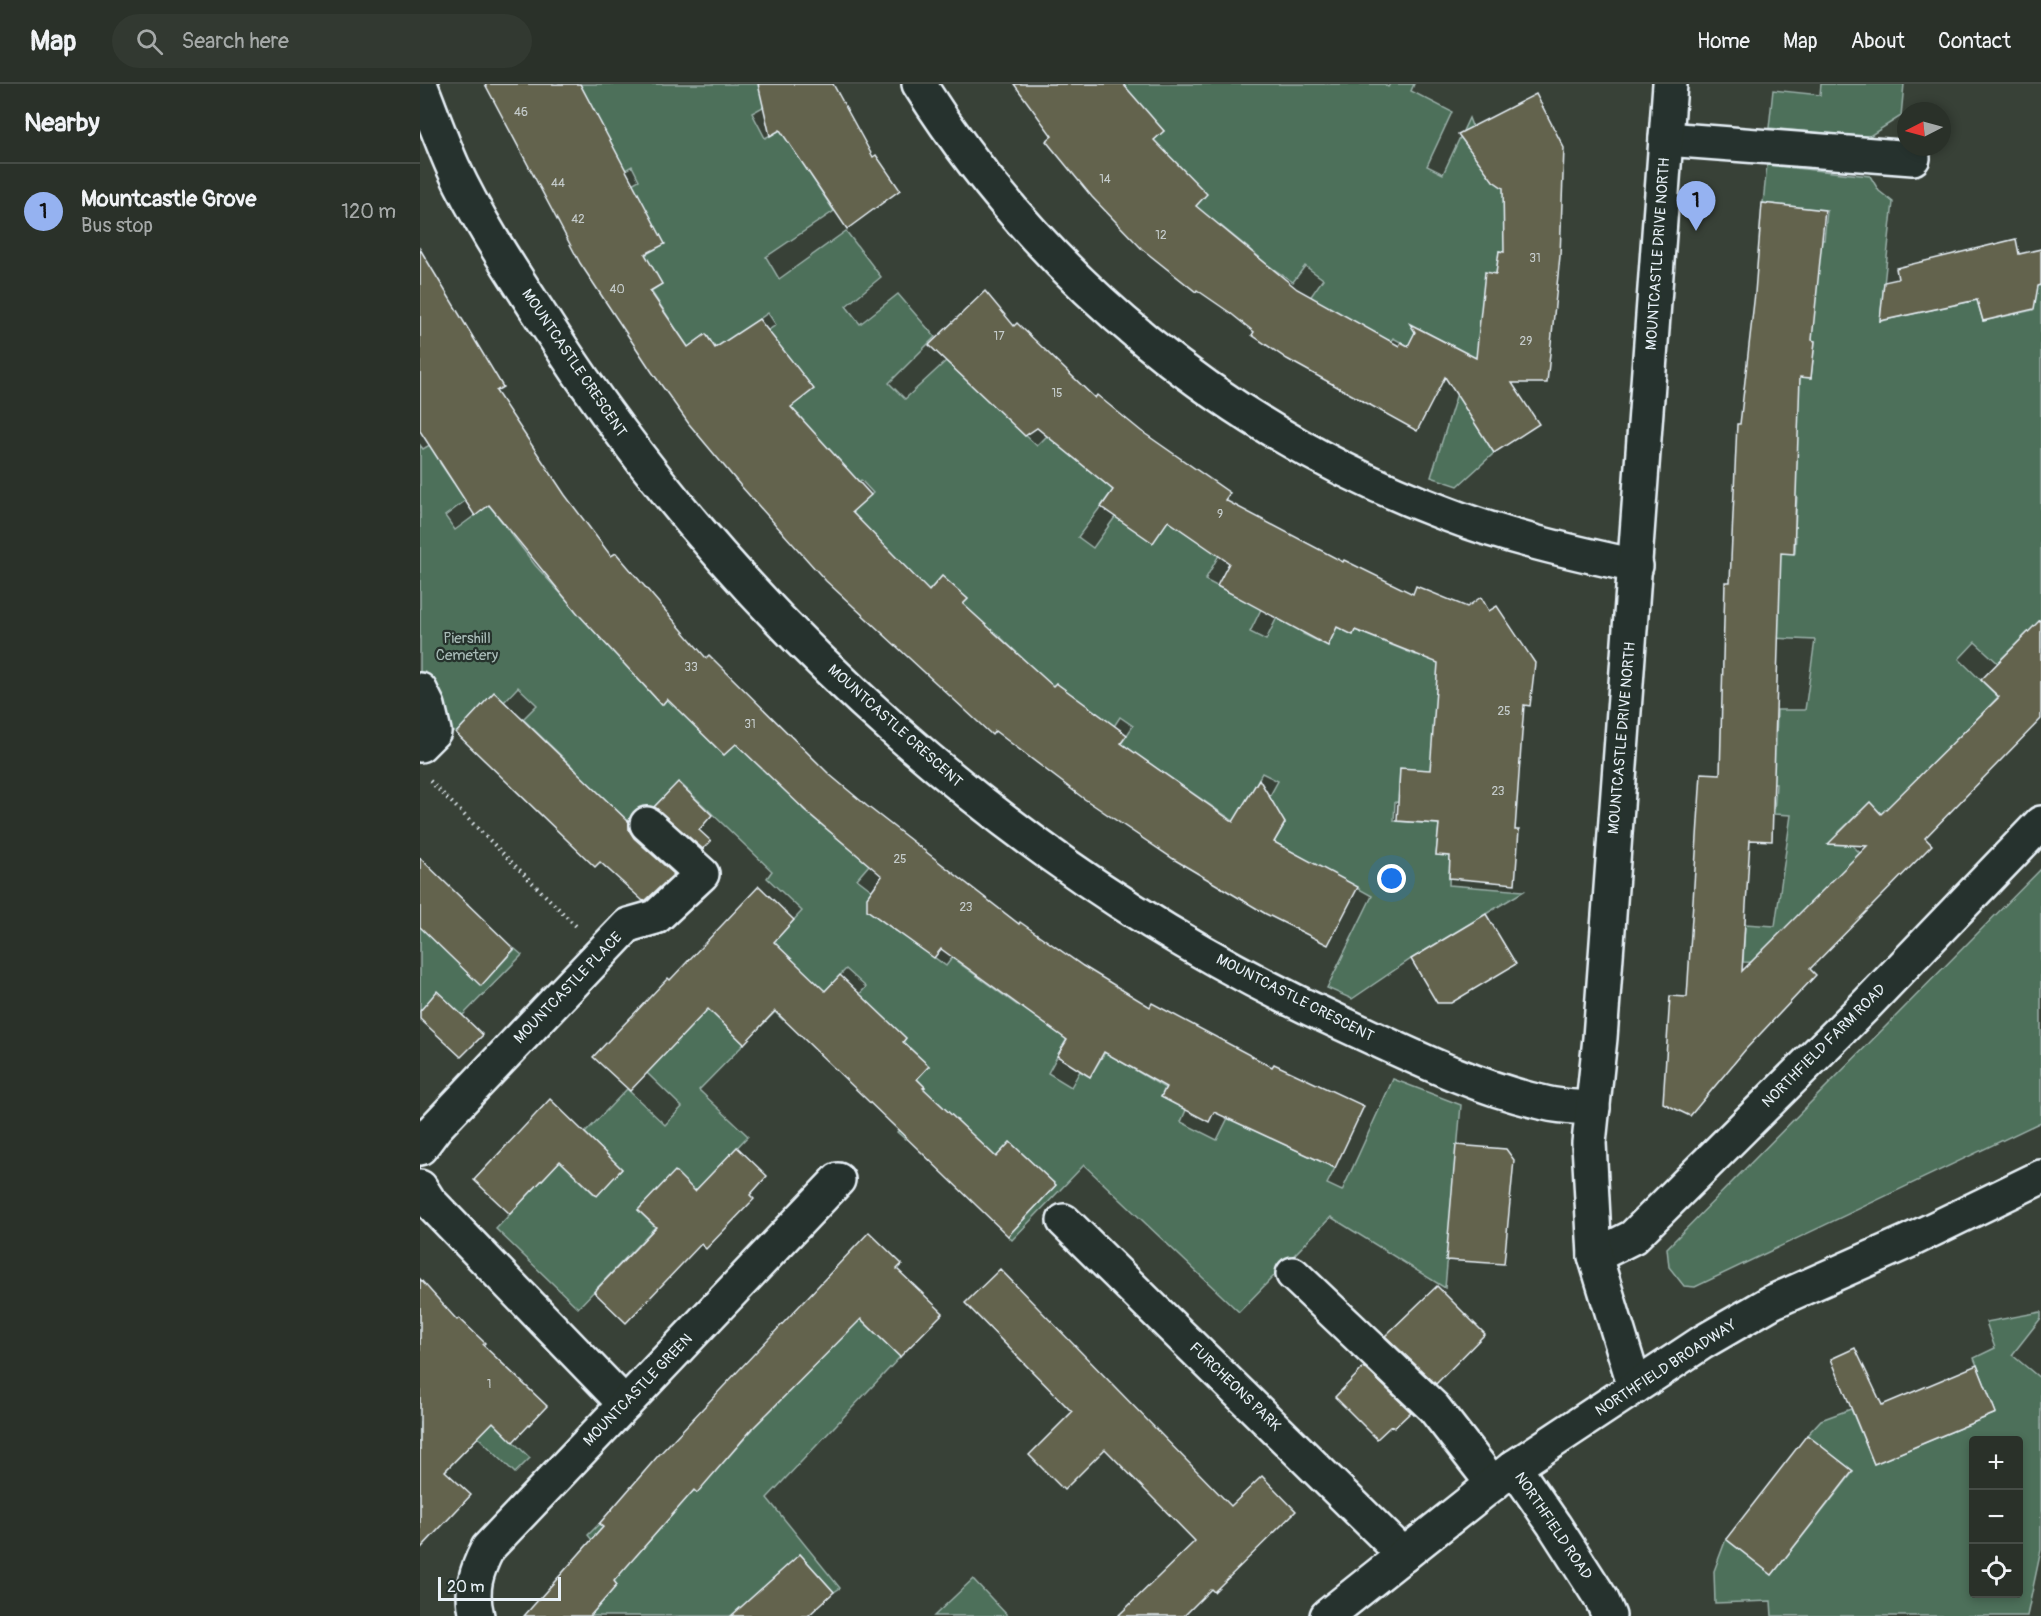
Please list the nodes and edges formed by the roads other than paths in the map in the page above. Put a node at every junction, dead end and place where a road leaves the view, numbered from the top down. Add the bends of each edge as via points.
1 (420, 84) edge
2 (919, 84) edge
3 (1670, 84) edge
4 (1666, 139) junction
5 (1912, 158) dead end
6 (1636, 566) junction
7 (420, 690) edge
8 (422, 760) edge
9 (2041, 823) edge
10 (647, 824) dead end
11 (1593, 1108) junction
12 (420, 1148) edge
13 (2041, 1177) edge
14 (838, 1180) dead end
15 (420, 1187) edge
16 (1064, 1221) dead end
17 (1595, 1256) junction
18 (1293, 1274) dead end
19 (1635, 1387) junction
20 (625, 1404) junction
21 (1503, 1475) junction
22 (1404, 1555) junction
23 (477, 1616) edge
24 (1327, 1616) edge
25 (1609, 1616) edge

1 - 11 street, MOUNTCASTLE CRESCENT via 454,169 511,271 632,449 714,548 840,680 912,744 1057,858 1136,911 1264,986 1395,1048 1482,1083 1546,1104
2 - 6 street via 976,166 1063,266 1149,344 1228,402 1333,464 1443,513 1525,540
3 - 4 street, MOUNTCASTLE DRIVE NORTH
4 - 5 street
4 - 6 street, MOUNTCASTLE DRIVE NORTH
6 - 11 street, MOUNTCASTLE DRIVE NORTH
7 - 8 street via 434,731
9 - 17 street, NORTHFIELD FARM ROAD via 1864,1007 1633,1237
10 - 12 street, MOUNTCASTLE PLACE via 702,874 657,917 628,925
11 - 17 street, MOUNTCASTLE DRIVE NORTH via 1589,1176
13 - 19 street, NORTHFIELD BROADWAY via 1772,1302
14 - 20 street, MOUNTCASTLE GREEN
15 - 20 street via 429,1201
16 - 22 street, FURCHEONS PARK
17 - 19 street, MOUNTCASTLE DRIVE NORTH
18 - 21 street, NORTHFIELD ROAD
19 - 21 street, NORTHFIELD BROADWAY
20 - 23 street, MOUNTCASTLE GREEN via 488,1548 477,1568 473,1590
21 - 22 street, NORTHFIELD BROADWAY
21 - 25 street, NORTHFIELD ROAD via 1554,1524
22 - 24 street, NORTHFIELD BROADWAY

